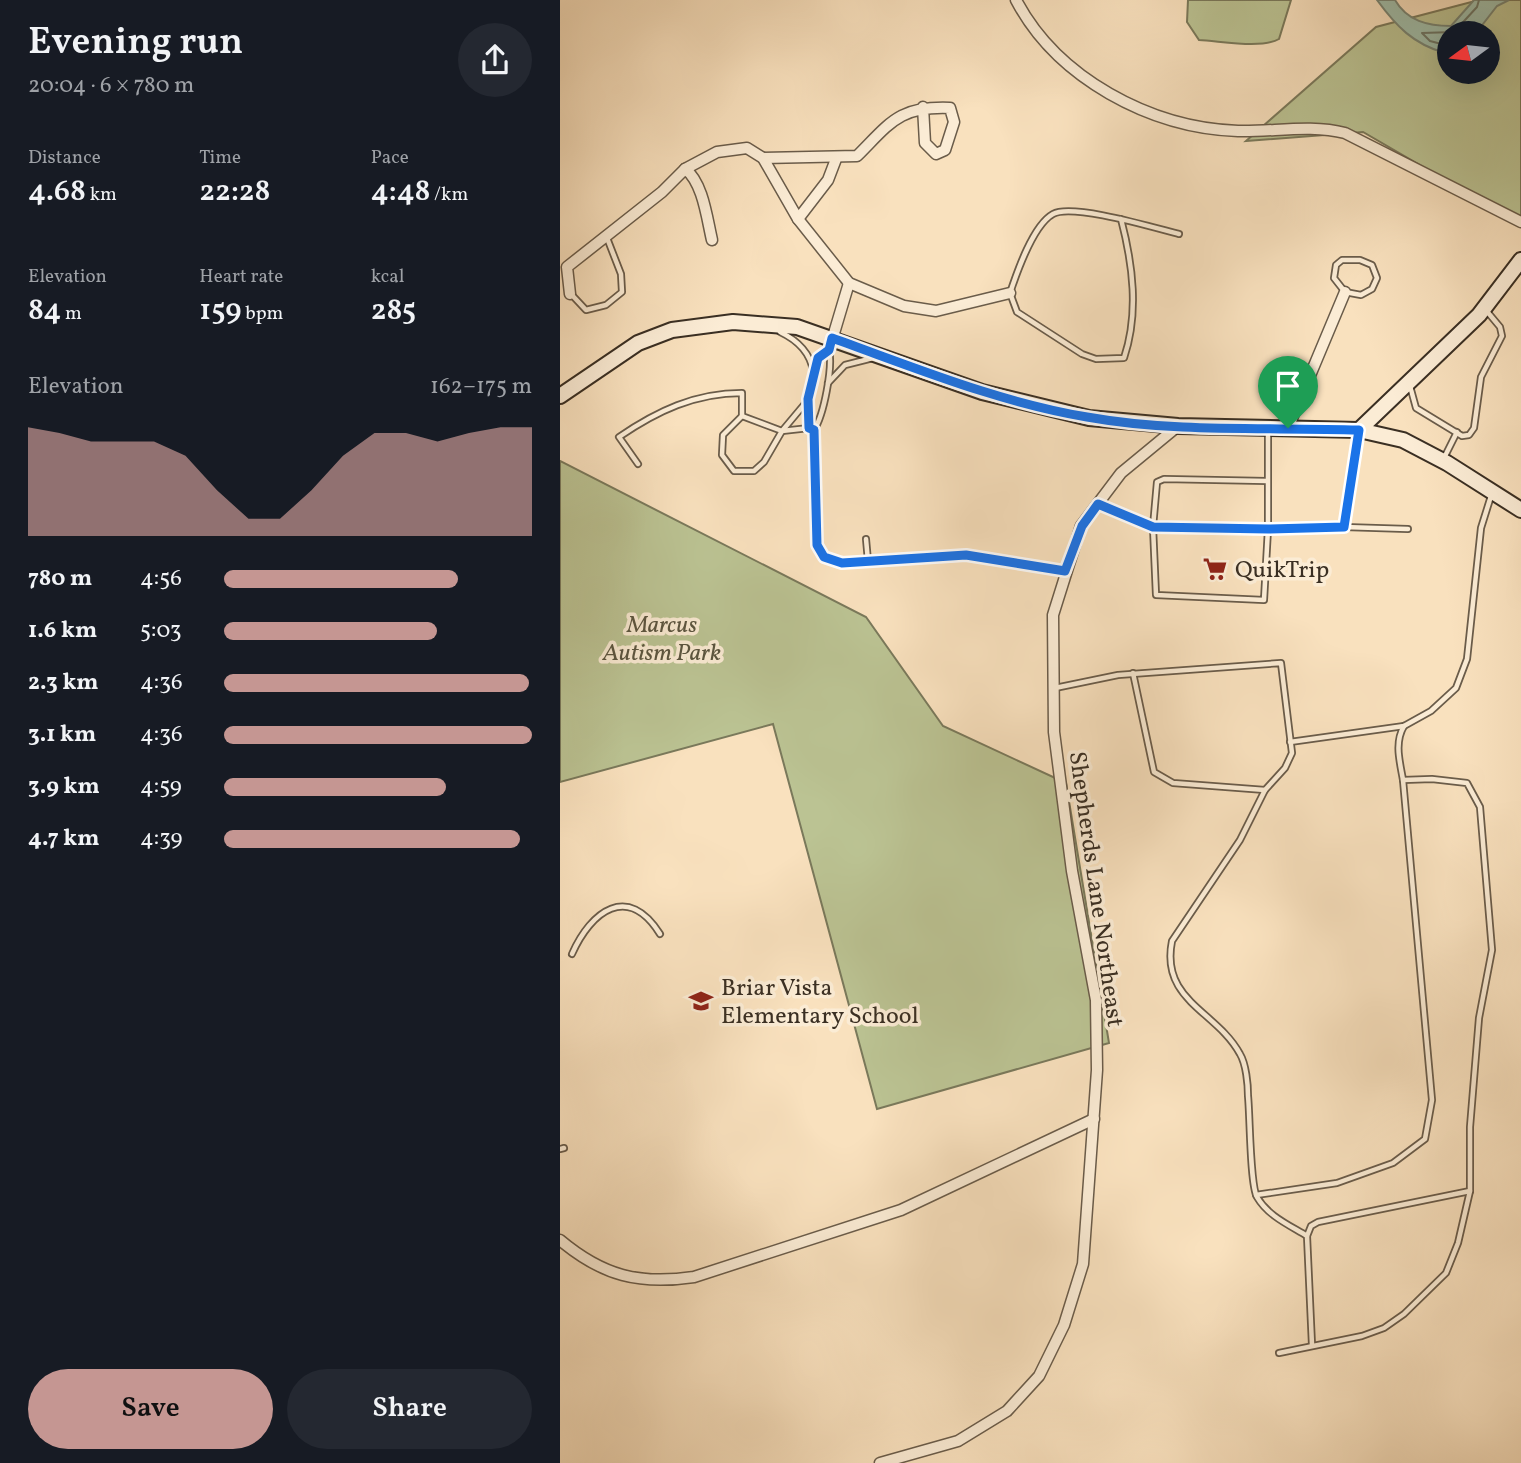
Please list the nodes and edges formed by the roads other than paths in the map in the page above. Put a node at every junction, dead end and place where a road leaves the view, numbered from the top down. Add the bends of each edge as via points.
1 (1016, 0) edge
2 (923, 107) junction
3 (763, 158) junction
4 (836, 159) junction
5 (685, 169) junction
6 (798, 219) junction
7 (1121, 219) junction
8 (1521, 222) edge
9 (1179, 234) dead end
10 (607, 238) junction
11 (712, 240) dead end
12 (1521, 260) edge
13 (849, 282) junction
14 (1345, 292) junction
15 (1010, 293) junction
16 (570, 294) joint
17 (1485, 309) junction
18 (768, 324) junction
19 (830, 344) junction
20 (881, 356) junction
21 (813, 378) junction
22 (1408, 381) junction
23 (825, 387) junction
24 (560, 396) edge
25 (808, 399) junction
26 (742, 416) junction
27 (1178, 426) junction
28 (1268, 427) junction
29 (1288, 428) junction
30 (811, 429) junction
31 (1359, 430) junction
32 (782, 431) junction
33 (1457, 432) junction
34 (1443, 460) junction
35 (638, 464) dead end
36 (1267, 481) junction
37 (1492, 492) junction
38 (1098, 504) junction
39 (1521, 510) edge
40 (1153, 527) junction
41 (1344, 527) junction
42 (1268, 529) junction
43 (1408, 529) dead end
44 (866, 538) dead end
45 (868, 561) junction
46 (1065, 571) junction
47 (1133, 673) junction
48 (1052, 689) junction
49 (1404, 726) junction
50 (1290, 742) junction
51 (1403, 780) junction
52 (1265, 790) junction
53 (660, 934) dead end
54 (572, 954) dead end
55 (1094, 1119) junction
56 (1470, 1191) junction
57 (1255, 1195) junction
58 (1307, 1236) junction
59 (560, 1240) edge
60 (1312, 1345) junction
61 (1279, 1353) dead end
62 (880, 1463) edge

1 - 8 street via 1039,37 1062,59 1103,89 1140,108 1221,130 1345,133
2 - 2 street via 950,108 954,122 945,150 936,153 925,143
2 - 4 street via 906,111 857,156
3 - 4 street
3 - 5 street via 747,148 717,152
3 - 6 street
4 - 6 street via 828,180
5 - 10 street
5 - 11 street via 702,200
6 - 13 street
7 - 9 lane
7 - 15 lane via 1065,209 1052,214 1031,243
7 - 15 lane via 1129,250 1134,320 1124,358 1096,359 1082,354 1017,312
10 - 16 street via 568,267
10 - 16 lane via 621,274 622,292 606,306 586,310
12 - 17 main road
13 - 15 street via 904,306 936,311
13 - 19 street
14 - 14 lane via 1361,295 1372,289 1377,278 1372,265 1360,260 1342,260 1336,265 1334,278
14 - 29 street
17 - 22 main road
17 - 33 lane via 1502,336 1482,377 1474,428 1469,435
18 - 19 main road via 797,327
18 - 21 lane via 800,345 809,356
18 - 24 main road via 709,323 672,330 638,343
19 - 20 main road
19 - 21 lane via 818,358
19 - 23 lane via 832,363
20 - 23 lane via 845,365
20 - 27 main road via 982,392 1044,408 1089,418
21 - 25 lane
22 - 31 main road
22 - 33 lane via 1416,408
23 - 30 lane via 820,421
25 - 30 lane
25 - 32 lane
26 - 32 lane
26 - 32 lane via 723,436 722,455 734,471 759,467
26 - 35 lane via 742,393 720,393 652,414 619,437
27 - 28 main road
27 - 38 street, Shepherds Lane Northeast via 1121,472
28 - 29 main road
28 - 36 lane
29 - 31 main road
30 - 32 lane
30 - 45 lane via 817,545 824,557 842,563
31 - 34 main road via 1403,440
31 - 41 lane
33 - 34 lane
34 - 37 main road
36 - 40 lane via 1164,479 1157,482
36 - 42 lane
37 - 39 main road
37 - 49 lane via 1481,528 1467,659 1456,688 1431,711
38 - 40 lane
38 - 46 street, Shepherds Lane Northeast via 1082,526
40 - 42 lane
40 - 42 lane via 1157,595 1264,600
41 - 42 lane
41 - 43 lane
44 - 45 lane
45 - 46 lane via 966,555
46 - 48 street, Shepherds Lane Northeast via 1053,615
47 - 48 lane
47 - 50 lane via 1281,663
47 - 52 lane via 1154,772 1173,783
48 - 55 street, Shepherds Lane Northeast via 1072,871 1096,1000
49 - 50 lane
49 - 51 lane via 1398,750
50 - 52 lane via 1292,753
51 - 56 lane via 1466,783 1480,807 1492,950 1479,1018
51 - 57 lane via 1432,1100 1425,1139 1393,1163 1337,1183
52 - 57 lane via 1240,840 1172,942 1169,956 1176,984 1185,997 1241,1055
53 - 54 lane via 635,908 619,906 592,922
55 - 59 street via 901,1210 694,1276 660,1282 627,1278 585,1260
55 - 62 street, Shepherds Lane Northeast via 1083,1264 1064,1326 1039,1376 1007,1411 958,1441
56 - 58 lane via 1318,1222
56 - 60 lane via 1458,1243 1446,1273 1430,1291 1384,1328
57 - 58 lane via 1273,1216
58 - 60 lane
60 - 61 lane

